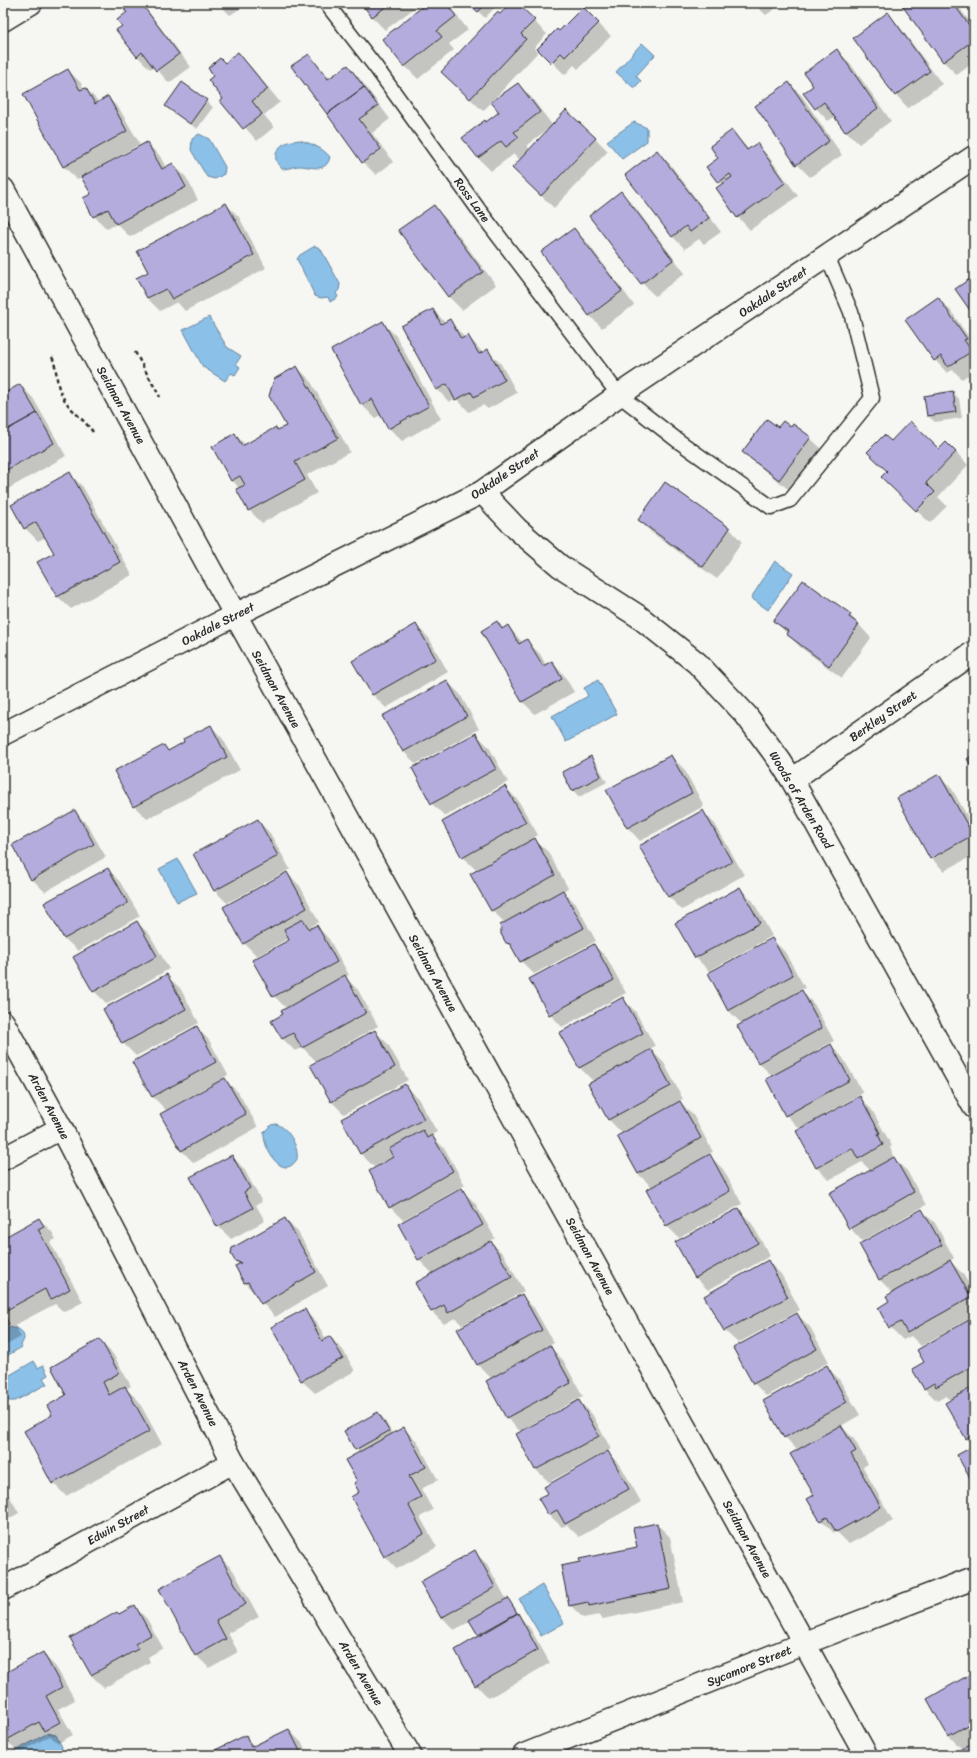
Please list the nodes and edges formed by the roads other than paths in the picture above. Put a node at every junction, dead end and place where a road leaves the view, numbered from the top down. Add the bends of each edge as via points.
1 (31, 3) edge
2 (326, 3) edge
3 (3, 20) edge
4 (974, 157) edge
5 (3, 189) edge
6 (827, 256) junction
7 (619, 395) junction
8 (482, 492) junction
9 (235, 615) junction
10 (974, 652) edge
11 (3, 734) edge
12 (792, 780) junction
13 (3, 1022) edge
14 (974, 1107) edge
15 (61, 1128) junction
16 (3, 1159) edge
17 (233, 1462) junction
18 (974, 1578) edge
19 (3, 1589) edge
20 (805, 1643) junction
21 (410, 1755) edge
22 (524, 1755) edge
23 (866, 1755) edge

1 - 3 street
2 - 7 lane, Ross Lane
4 - 6 street, Oakdale Street
5 - 9 street, Seidman Avenue
6 - 7 street, Oakdale Street
6 - 7 lane, Ross Lane via 851,312 872,398 790,500 771,506 676,440
7 - 8 street, Oakdale Street
8 - 9 street, Oakdale Street
8 - 12 street, Woods of Arden Road via 516,529 560,566 638,616 697,663 746,715
9 - 11 street, Oakdale Street
9 - 20 street, Seidman Avenue
10 - 12 street, Berkley Street
12 - 14 street, Woods of Arden Road
13 - 15 street, Arden Avenue
15 - 16 street
15 - 17 street, Arden Avenue
17 - 19 street, Edwin Street
17 - 21 street, Arden Avenue
18 - 20 street, Sycamore Street
20 - 22 street, Sycamore Street
20 - 23 street, Seidman Avenue

